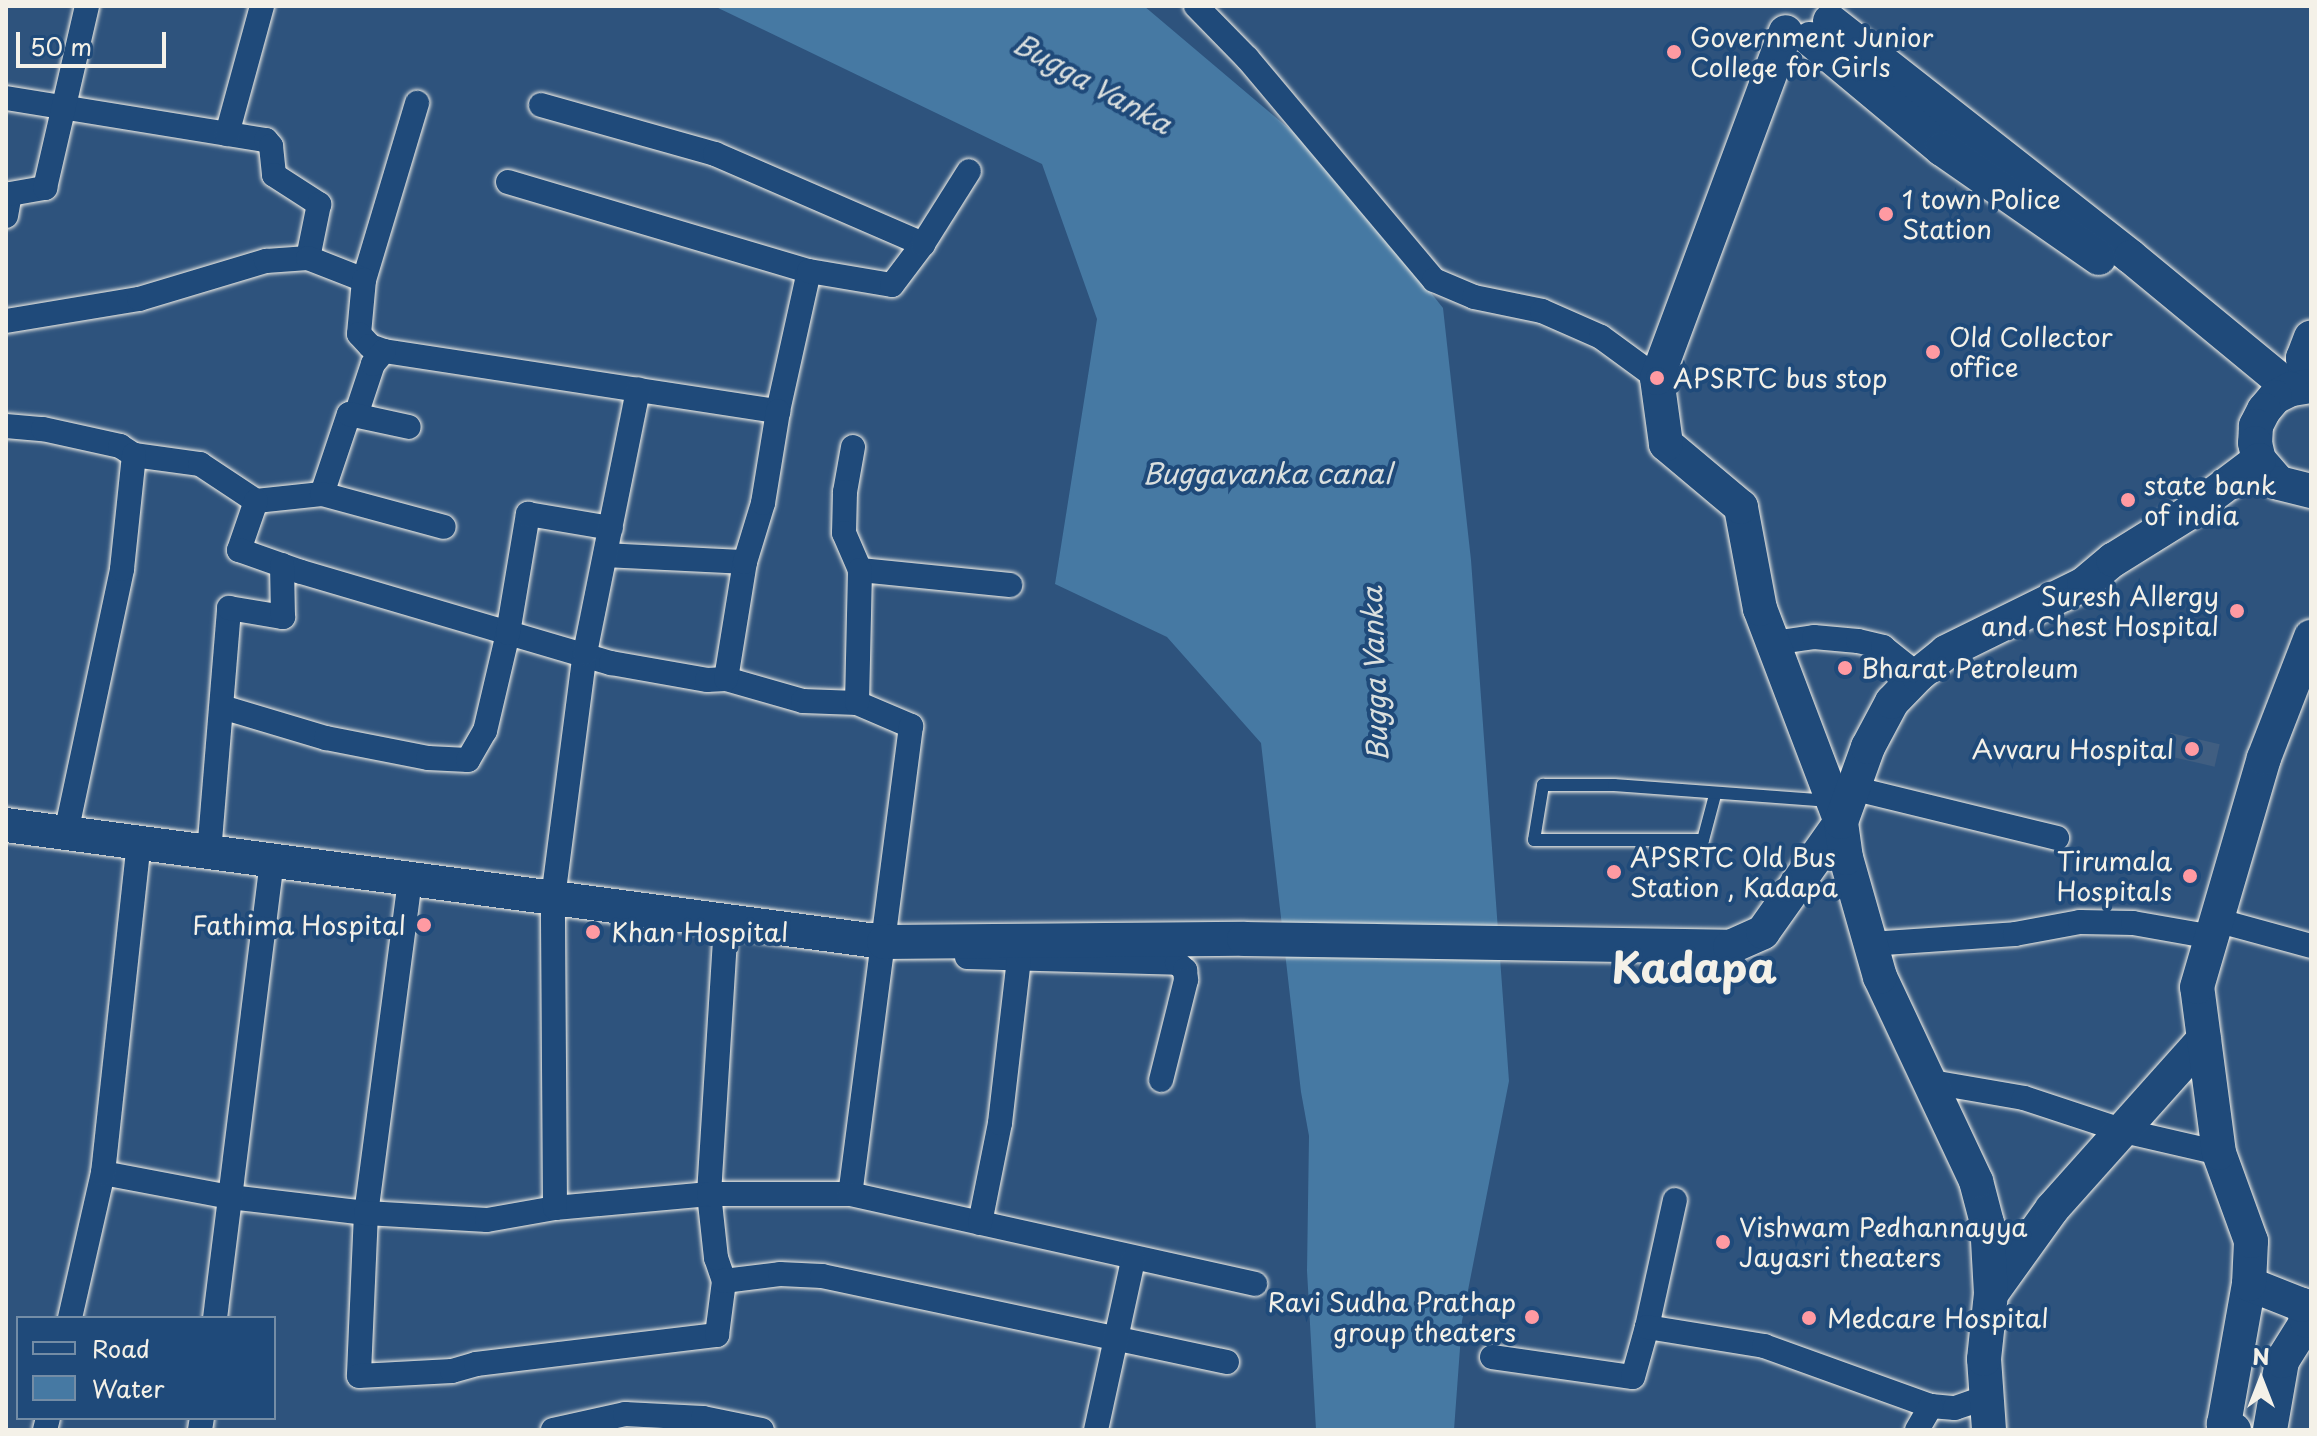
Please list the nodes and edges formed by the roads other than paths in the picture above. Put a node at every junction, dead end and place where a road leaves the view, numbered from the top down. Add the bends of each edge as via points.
1 (87, 6) edge
2 (262, 6) edge
3 (1196, 6) edge
4 (1803, 24) edge
5 (6, 98) edge
6 (417, 103) dead end
7 (541, 105) dead end
8 (62, 106) junction
9 (227, 134) junction
10 (969, 171) dead end
11 (508, 182) dead end
12 (6, 216) edge
13 (923, 244) junction
14 (308, 258) junction
15 (809, 271) junction
16 (364, 280) junction
17 (6, 321) edge
18 (2311, 337) edge
19 (384, 351) junction
20 (1657, 378) junction
21 (638, 389) junction
22 (2297, 390) edge
23 (778, 411) junction
24 (356, 415) junction
25 (6, 426) edge
26 (409, 427) dead end
27 (853, 447) dead end
28 (134, 455) junction
29 (2259, 460) junction
30 (2311, 491) edge
31 (322, 494) junction
32 (256, 501) junction
33 (444, 527) dead end
34 (611, 528) junction
35 (606, 555) junction
36 (745, 562) junction
37 (282, 565) junction
38 (860, 570) junction
39 (1010, 585) dead end
40 (508, 633) junction
41 (2311, 637) edge
42 (1773, 643) junction
43 (585, 653) junction
44 (1918, 675) junction
45 (726, 679) junction
46 (857, 703) junction
47 (222, 707) junction
48 (1715, 795) junction
49 (1843, 804) junction
50 (6, 825) edge
51 (66, 833) junction
52 (2057, 838) dead end
53 (139, 843) junction
54 (209, 853) junction
55 (272, 862) junction
56 (410, 880) junction
57 (553, 898) junction
58 (726, 921) junction
59 (2214, 929) junction
60 (1870, 944) junction
61 (2311, 946) edge
62 (883, 947) junction
63 (1019, 959) junction
64 (2204, 1039) junction
65 (1161, 1080) dead end
66 (1926, 1081) junction
67 (2124, 1131) junction
68 (2219, 1153) junction
69 (103, 1173) junction
70 (709, 1194) junction
71 (850, 1194) junction
72 (230, 1197) junction
73 (1675, 1200) dead end
74 (555, 1208) junction
75 (366, 1213) junction
76 (980, 1223) junction
77 (1133, 1260) junction
78 (724, 1281) junction
79 (1255, 1284) dead end
80 (2249, 1284) junction
81 (1991, 1294) junction
82 (2308, 1313) edge
83 (70, 1316) edge
84 (215, 1316) edge
85 (1647, 1327) junction
86 (1116, 1338) junction
87 (1492, 1357) dead end
88 (1227, 1362) dead end
89 (1931, 1406) junction
90 (1988, 1413) edge
91 (2227, 1428) edge
92 (553, 1430) edge
93 (762, 1430) edge
94 (1096, 1430) edge
95 (1917, 1430) edge
96 (2270, 1430) edge

1 - 8 street
2 - 9 street
3 - 20 street via 1247,58 1434,280 1577,326
4 - 20 street via 1731,174
4 - 22 street via 1942,149
5 - 8 street
6 - 16 street
7 - 13 street via 715,154
8 - 9 street
8 - 12 street via 45,188 10,194
9 - 14 street via 269,142 274,175 319,204
10 - 13 street
11 - 15 street
13 - 15 street via 888,286
14 - 16 street
14 - 17 street via 266,261 139,299
15 - 23 street
16 - 19 street via 359,334
18 - 22 street
19 - 21 street
19 - 24 street via 373,364
20 - 42 street via 1666,444 1741,507 1760,609
21 - 23 street
21 - 34 street
22 - 29 street via 2264,410 2256,426
23 - 36 street via 763,503
24 - 26 street
24 - 31 street via 349,414
25 - 28 street via 120,446
27 - 38 street via 844,533
28 - 32 street via 200,464
28 - 51 street via 122,569
29 - 30 street via 2279,483
29 - 44 street via 2084,584 1946,652
31 - 32 street
31 - 33 street
32 - 37 street via 239,550
34 - 35 street
34 - 40 street via 528,514
35 - 36 street
35 - 43 street
36 - 45 street
37 - 40 street
37 - 47 street via 283,617 229,608
38 - 39 street
38 - 46 street
40 - 43 street
40 - 47 street via 485,731 468,760 428,758 326,738
41 - 59 street via 2264,758
42 - 44 street via 1814,637 1858,641 1883,647
42 - 49 street
43 - 45 street via 625,666
43 - 57 street
44 - 49 street via 1892,702
45 - 46 street via 803,701
46 - 62 street via 911,726
47 - 54 street
48 - 48 lane via 1614,785 1543,785 1534,840 1703,840
48 - 49 lane
49 - 52 street
49 - 60 street via 1846,858
49 - 62 street via 1763,932 1730,947 1244,939
50 - 51 street
51 - 53 street
53 - 54 street
53 - 69 street
54 - 55 street
55 - 56 street
55 - 72 street
56 - 57 street
56 - 75 street
57 - 58 street
57 - 74 street
58 - 62 street
58 - 70 street
59 - 60 street via 2080,922 2015,934
59 - 61 street
59 - 64 street via 2197,987
60 - 66 street
62 - 63 street
62 - 71 street
63 - 65 street via 1177,963 1186,980
63 - 76 street via 1000,1123
64 - 67 street
64 - 68 street
66 - 67 street via 2024,1098
66 - 81 street via 1976,1181 1987,1223
67 - 68 street
67 - 81 street via 2052,1209
68 - 80 street via 2251,1241
69 - 72 street
69 - 83 street
70 - 71 street
70 - 74 street
70 - 78 street
71 - 76 street
72 - 75 street
72 - 84 street
73 - 85 street
74 - 75 street via 487,1220
75 - 78 street via 359,1376 452,1371 717,1335
76 - 77 street
77 - 79 street
77 - 86 street
78 - 86 street via 780,1274 822,1276
80 - 82 street
80 - 91 street
81 - 90 street via 1984,1359
82 - 96 street via 2282,1361
85 - 87 street via 1633,1377
85 - 89 street via 1764,1346
86 - 88 street
86 - 94 street
89 - 90 street
89 - 95 street
92 - 93 street via 625,1414 703,1418

